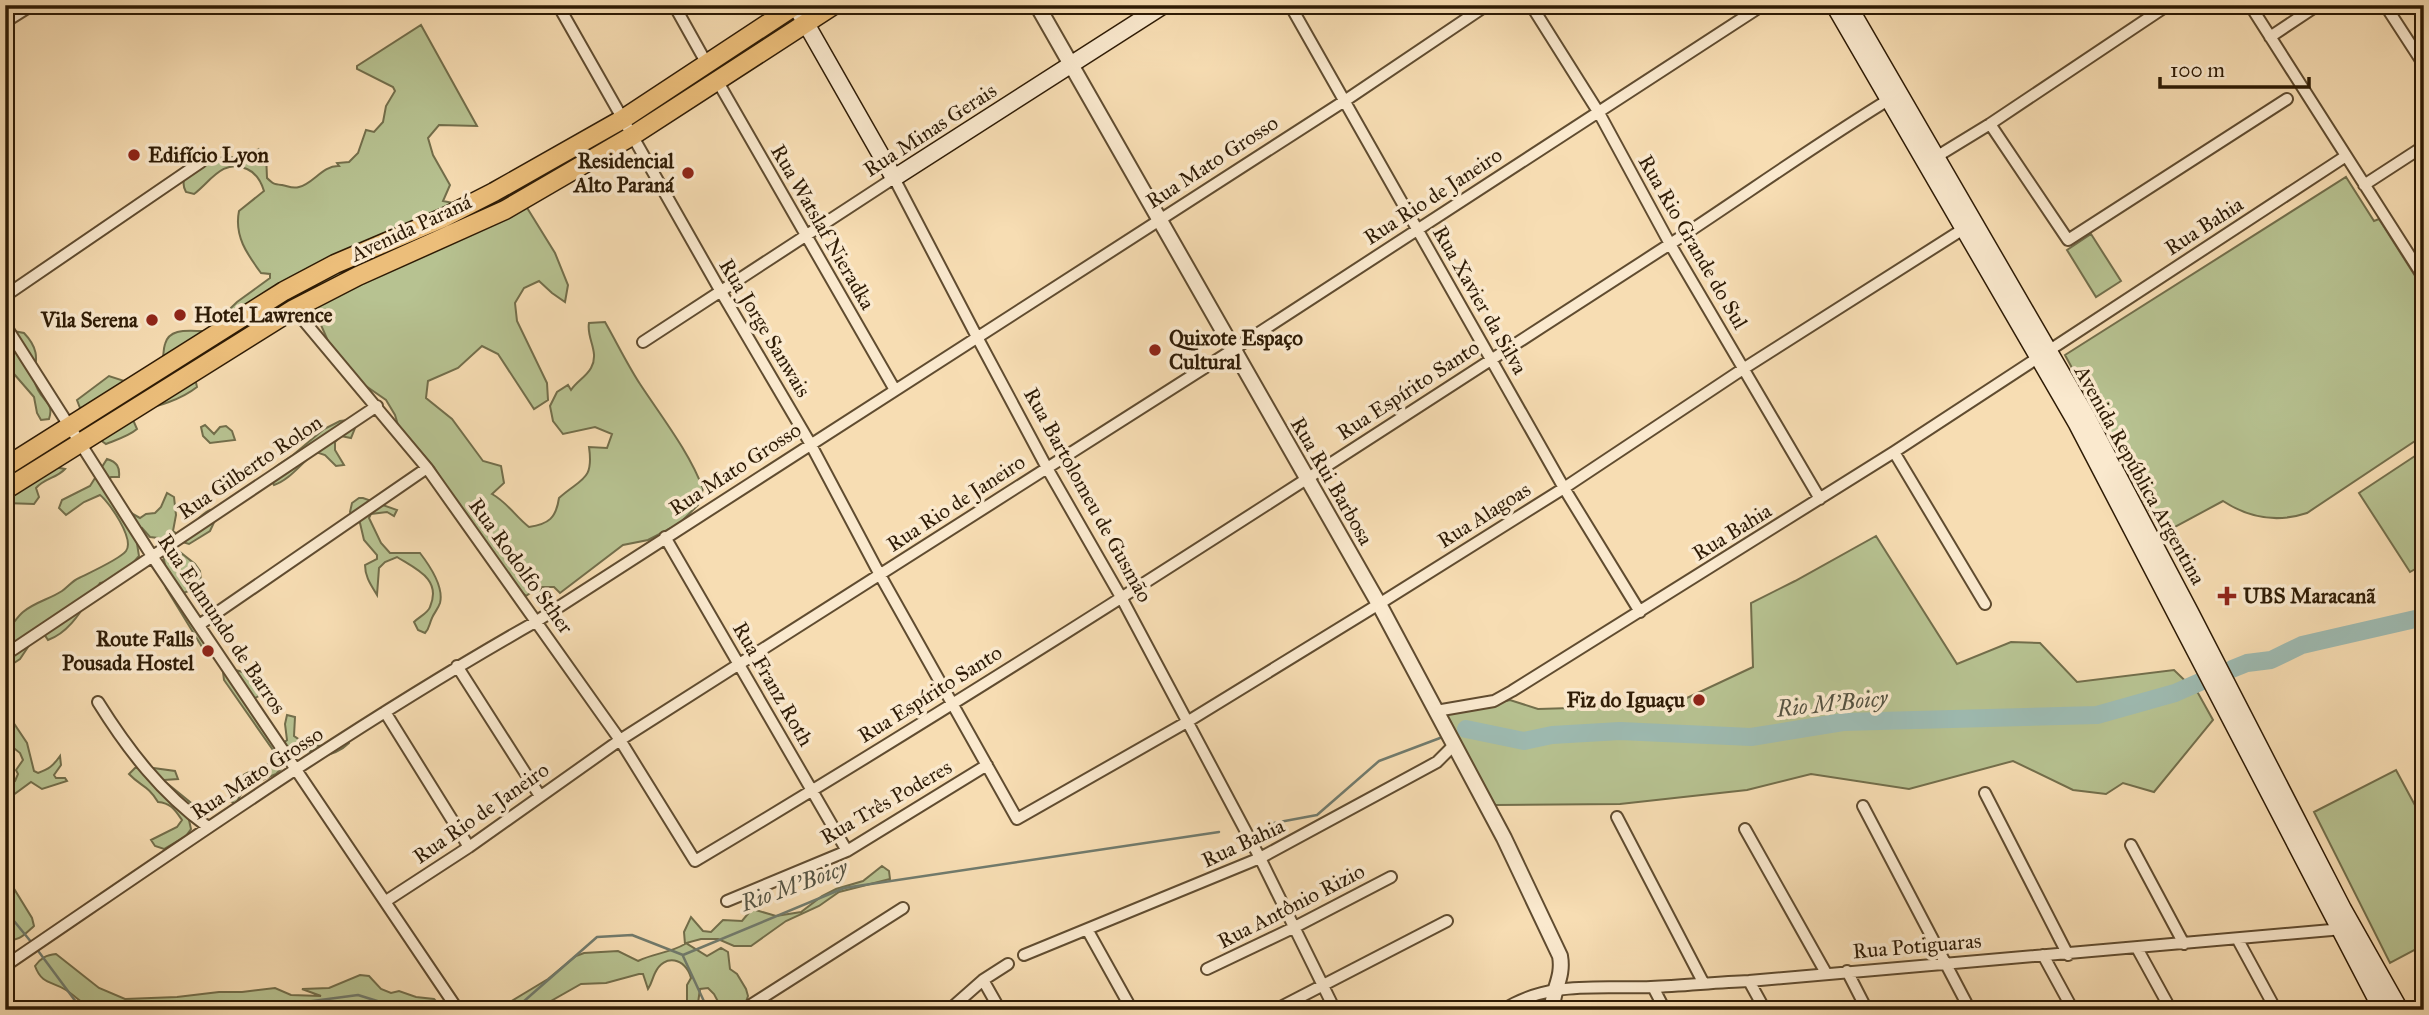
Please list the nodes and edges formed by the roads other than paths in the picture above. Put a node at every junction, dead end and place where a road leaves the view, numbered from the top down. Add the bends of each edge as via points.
1 (32, 5) edge
2 (558, 5) edge
3 (674, 5) edge
4 (796, 5) edge
5 (834, 5) edge
6 (1037, 5) edge
7 (1164, 5) edge
8 (1290, 5) edge
9 (1487, 5) edge
10 (1531, 5) edge
11 (1762, 5) edge
12 (1835, 5) edge
13 (1848, 5) edge
14 (2168, 5) edge
15 (2250, 5) edge
16 (2318, 5) edge
17 (2384, 6) edge
18 (5, 22) edge
19 (805, 24) junction
20 (2270, 37) junction
21 (707, 64) junction
22 (1072, 64) junction
23 (2424, 65) edge
24 (718, 82) junction
25 (1894, 96) junction
26 (2287, 99) dead end
27 (1346, 100) junction
28 (1599, 113) junction
29 (623, 119) junction
30 (1990, 124) junction
31 (632, 136) junction
32 (2424, 146) edge
33 (2346, 156) junction
34 (1936, 157) junction
35 (201, 162) dead end
36 (894, 178) junction
37 (2364, 185) junction
38 (1159, 219) junction
39 (1968, 226) junction
40 (1417, 228) junction
41 (806, 237) junction
42 (1670, 244) junction
43 (2424, 278) edge
44 (720, 290) junction
45 (5, 296) edge
46 (294, 309) junction
47 (5, 325) edge
48 (977, 337) junction
49 (643, 342) dead end
50 (1234, 349) junction
51 (2042, 355) junction
52 (1491, 359) junction
53 (1743, 369) junction
54 (895, 390) junction
55 (377, 406) junction
56 (69, 426) junction
57 (810, 443) junction
58 (81, 445) junction
59 (1894, 452) junction
60 (5, 467) edge
61 (427, 468) junction
62 (1047, 468) junction
63 (1306, 479) junction
64 (1564, 488) junction
65 (5, 490) edge
66 (1820, 499) junction
67 (665, 537) junction
68 (152, 556) junction
69 (880, 575) junction
70 (1121, 597) junction
71 (1379, 604) junction
72 (1985, 604) dead end
73 (1640, 612) junction
74 (537, 621) junction
75 (199, 625) junction
76 (5, 655) edge
77 (740, 665) junction
78 (457, 666) junction
79 (98, 702) dead end
80 (952, 703) junction
81 (1436, 710) junction
82 (385, 712) junction
83 (1187, 723) junction
84 (620, 740) junction
85 (1454, 745) junction
86 (987, 765) junction
87 (297, 769) junction
88 (812, 792) junction
89 (1985, 793) dead end
90 (540, 796) junction
91 (1863, 806) dead end
92 (1617, 817) dead end
93 (1017, 819) joint
94 (208, 827) junction
95 (1745, 829) dead end
96 (2131, 845) dead end
97 (469, 847) junction
98 (846, 851) junction
99 (1260, 858) junction
100 (695, 861) joint
101 (1391, 877) dead end
102 (386, 901) junction
103 (727, 901) dead end
104 (903, 908) dead end
105 (1447, 921) dead end
106 (1293, 928) junction
107 (2346, 929) junction
108 (1088, 931) junction
109 (2238, 940) junction
110 (2184, 944) junction
111 (2137, 948) junction
112 (1030, 953) dead end
113 (2068, 955) junction
114 (2043, 956) junction
115 (1945, 963) junction
116 (1008, 964) dead end
117 (5, 966) edge
118 (1208, 969) dead end
119 (1847, 971) junction
120 (1826, 973) junction
121 (984, 980) junction
122 (1749, 981) junction
123 (1703, 982) junction
124 (1323, 987) junction
125 (1653, 987) junction
126 (1557, 988) junction
127 (458, 1010) edge
128 (743, 1010) edge
129 (949, 1010) edge
130 (999, 1010) edge
131 (1132, 1010) edge
132 (1275, 1010) edge
133 (1335, 1010) edge
134 (1503, 1010) edge
135 (1552, 1010) edge
136 (1665, 1010) edge
137 (1765, 1010) edge
138 (1867, 1010) edge
139 (1970, 1010) edge
140 (2073, 1010) edge
141 (2171, 1010) edge
142 (2276, 1010) edge
143 (2382, 1010) edge
144 (2400, 1010) edge

1 - 18 street
2 - 29 street, Rua Jorge Sanwais
3 - 21 street
4 - 19 main road, Rua Bartolomeu de Gusmão
4 - 21 main road, Avenida Paraná
5 - 19 main road, Avenida Paraná
6 - 22 street, Rua Rui Barbosa
7 - 22 main road, Rua Minas Gerais
8 - 27 street, Rua Xavier da Silva
9 - 27 street, Rua Mato Grosso
10 - 28 street, Rua Rio Grande do Sul
11 - 28 street, Rua Rio de Janeiro
12 - 25 main road, Avenida República Argentina
13 - 25 main road, Avenida República Argentina
14 - 30 street
15 - 20 street
16 - 20 street
17 - 23 street
19 - 24 main road, Avenida Paraná
19 - 36 main road, Rua Bartolomeu de Gusmão
20 - 33 street
21 - 29 main road, Avenida Paraná
22 - 36 main road, Rua Minas Gerais
22 - 38 street, Rua Rui Barbosa
24 - 31 main road, Avenida Paraná
24 - 41 street, Rua Watslaf Nieradka
25 - 34 main road, Avenida República Argentina
25 - 39 main road, Avenida República Argentina
25 - 42 street, Rua Espírito Santo
26 - 30 street via 2068,240
27 - 38 street, Rua Mato Grosso
27 - 40 street, Rua Xavier da Silva
28 - 40 street, Rua Rio de Janeiro
28 - 42 street, Rua Rio Grande do Sul
29 - 31 street, Rua Jorge Sanwais
29 - 56 main road, Avenida Paraná via 484,198 284,291
30 - 34 street
31 - 44 street, Rua Jorge Sanwais
31 - 46 main road, Avenida Paraná via 505,210
32 - 37 street
33 - 37 street
33 - 51 street, Rua Bahia
34 - 39 main road, Avenida República Argentina
35 - 45 street
36 - 41 street, Rua Minas Gerais
36 - 48 street, Rua Bartolomeu de Gusmão
37 - 43 street
38 - 48 street, Rua Mato Grosso
38 - 50 street, Rua Rui Barbosa
39 - 51 main road, Avenida República Argentina
39 - 53 street, Rua Alagoas
40 - 50 street, Rua Rio de Janeiro
40 - 52 street, Rua Xavier da Silva
41 - 44 street, Rua Minas Gerais
41 - 54 street, Rua Watslaf Nieradka
42 - 52 street, Rua Espírito Santo
42 - 53 street, Rua Rio Grande do Sul
44 - 49 street, Rua Minas Gerais
44 - 57 street, Rua Jorge Sanwais
46 - 55 street, Rua Rodolfo Sther
46 - 58 main road, Avenida Paraná
47 - 56 street, Rua Edmundo de Barros
48 - 54 street, Rua Mato Grosso
48 - 62 street, Rua Bartolomeu de Gusmão
50 - 62 street, Rua Rio de Janeiro
50 - 63 street, Rua Rui Barbosa
51 - 59 street, Rua Bahia
51 - 107 main road, Avenida República Argentina via 2087,417 2171,575
52 - 63 street, Rua Espírito Santo
52 - 64 street, Rua Xavier da Silva
53 - 64 street, Rua Alagoas
53 - 66 street, Rua Rio Grande do Sul
54 - 57 street, Rua Mato Grosso
55 - 61 street, Rua Rodolfo Sther
55 - 68 street, Rua Gilberto Rolon
56 - 58 street, Rua Edmundo de Barros
56 - 60 main road, Avenida Paraná
57 - 67 street, Rua Mato Grosso
57 - 69 street, Rua Jorge Sanwais
58 - 65 main road, Avenida Paraná
58 - 68 street, Rua Edmundo de Barros
59 - 66 street, Rua Bahia
59 - 72 street
61 - 74 street, Rua Rodolfo Sther
61 - 75 street
62 - 69 street, Rua Rio de Janeiro
62 - 70 street, Rua Bartolomeu de Gusmão
63 - 70 street, Rua Espírito Santo
63 - 71 street, Rua Rui Barbosa
64 - 71 street, Rua Alagoas
64 - 73 street, Rua Xavier da Silva
66 - 73 street, Rua Bahia
67 - 74 street, Rua Mato Grosso
67 - 77 street, Rua Franz Roth
68 - 75 street, Rua Edmundo de Barros
68 - 76 street, Rua Gilberto Rolon
69 - 77 street, Rua Rio de Janeiro
69 - 80 street, Rua Jorge Sanwais
70 - 80 street, Rua Espírito Santo
70 - 83 street, Rua Bartolomeu de Gusmão
71 - 81 street, Rua Rui Barbosa
71 - 83 street, Rua Alagoas
73 - 81 street, Rua Bahia via 1494,701
74 - 78 street, Rua Mato Grosso
74 - 84 street, Rua Rodolfo Sther
75 - 87 street, Rua Edmundo de Barros
77 - 84 street, Rua Rio de Janeiro
77 - 88 street, Rua Franz Roth
78 - 82 street, Rua Mato Grosso
78 - 90 street
79 - 94 street via 142,766
80 - 86 street, Rua Jorge Sanwais
80 - 88 street, Rua Espírito Santo
81 - 85 street, Rua Rui Barbosa
82 - 87 street, Rua Mato Grosso
82 - 97 street
83 - 93 street, Rua Alagoas
83 - 99 street, Rua Bartolomeu de Gusmão
84 - 90 street, Rua Rio de Janeiro
84 - 100 street, Rua Rodolfo Sther
85 - 99 street, Rua Bahia via 1420,772
85 - 126 street, Rua Rui Barbosa via 1560,956
86 - 93 street, Rua Jorge Sanwais
86 - 98 street, Rua Três Poderes
87 - 94 street, Rua Mato Grosso
87 - 102 street, Rua Edmundo de Barros
88 - 98 street, Rua Franz Roth
88 - 100 street, Rua Espírito Santo
89 - 113 street
90 - 97 street, Rua Rio de Janeiro
91 - 115 street
92 - 123 street
94 - 117 street, Rua Mato Grosso
95 - 120 street
96 - 110 street
97 - 102 street, Rua Rio de Janeiro
98 - 103 street, Rua Três Poderes
99 - 106 street, Rua Bartolomeu de Gusmão
99 - 108 street, Rua Bahia
101 - 106 street, Rua Antônio Rizio
102 - 127 street, Rua Edmundo de Barros
104 - 128 street
105 - 124 street
106 - 118 street, Rua Antônio Rizio
106 - 124 street, Rua Bartolomeu de Gusmão
107 - 109 street, Rua Potiguaras
107 - 143 main road, Avenida República Argentina
107 - 144 main road, Avenida República Argentina
108 - 112 street, Rua Bahia
108 - 131 street
109 - 110 street, Rua Potiguaras
109 - 142 street
110 - 111 street, Rua Potiguaras
111 - 113 street, Rua Potiguaras
111 - 141 street
113 - 114 street, Rua Potiguaras
114 - 115 street, Rua Potiguaras
114 - 140 street
115 - 119 street, Rua Potiguaras
115 - 139 street
116 - 121 street
119 - 120 street, Rua Potiguaras
119 - 138 street
120 - 122 street, Rua Potiguaras
121 - 129 street
121 - 130 street
122 - 123 street, Rua Potiguaras
122 - 137 street
123 - 125 street, Rua Potiguaras
124 - 132 street
124 - 133 street, Rua Bartolomeu de Gusmão
125 - 126 street, Rua Potiguaras
125 - 136 street
126 - 134 street, Rua Potiguaras
126 - 135 street, Rua Rui Barbosa

